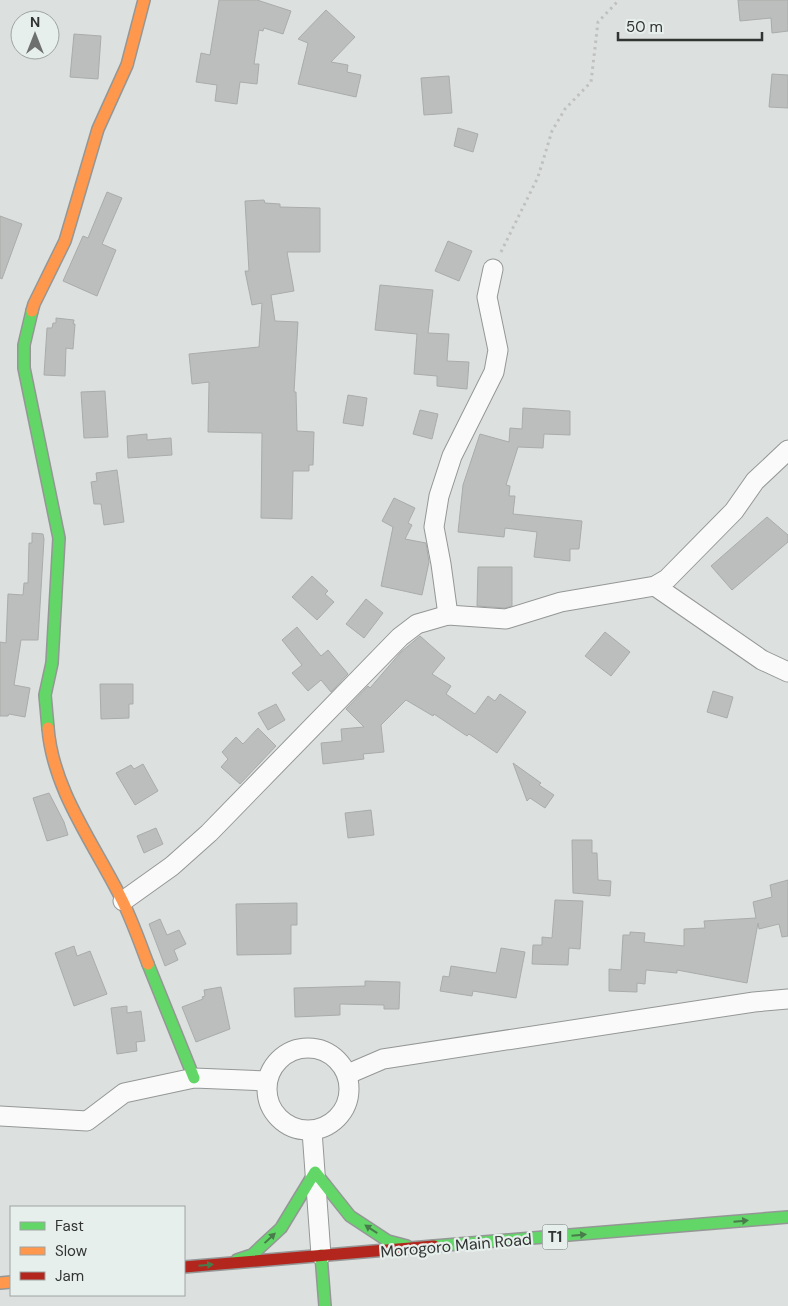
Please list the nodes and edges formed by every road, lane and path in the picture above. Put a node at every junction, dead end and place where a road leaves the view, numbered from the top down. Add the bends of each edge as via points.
1 (144, 0) edge
2 (619, 0) edge
3 (493, 269) joint
4 (788, 450) edge
5 (655, 586) junction
6 (448, 615) junction
7 (788, 672) edge
8 (123, 901) junction
9 (788, 999) edge
10 (348, 1074) junction
11 (194, 1078) junction
12 (266, 1081) junction
13 (0, 1116) edge
14 (312, 1131) junction
15 (315, 1172) junction
16 (788, 1217) edge
17 (415, 1248) junction
18 (321, 1255) junction
19 (229, 1263) junction
20 (185, 1267) edge
21 (325, 1306) edge

1 - 8 main road via 126,66 98,129 65,241 34,304 24,345 24,368 59,538 52,663 44,695 49,742 63,788
2 - 3 path via 598,22 591,82 565,109 552,130 538,178
3 - 6 street via 487,297 498,350 494,372 452,456 439,496 434,527
4 - 5 street via 754,481 734,510 668,579
5 - 6 street via 561,602 506,619
5 - 7 street via 762,660
6 - 8 street via 417,624 400,637 210,833 172,866
8 - 11 main road
9 - 10 street via 383,1059
10 - 12 street via 342,1064 325,1050 304,1047 283,1054
10 - 14 street via 350,1096 340,1116
11 - 12 street
11 - 13 street via 124,1093 87,1121
12 - 14 street via 268,1103 280,1121 290,1127
14 - 15 street
17 -> 15 main road via 388,1241 350,1216
15 - 18 street
19 -> 15 main road via 252,1255 281,1228
17 -> 16 main road, Morogoro Main Road / T1
17 - 18 main road, Morogoro Main Road / T1
18 - 19 main road, Morogoro Main Road / T1
18 - 21 main road
20 -> 19 main road, Morogoro Main Road / T1

